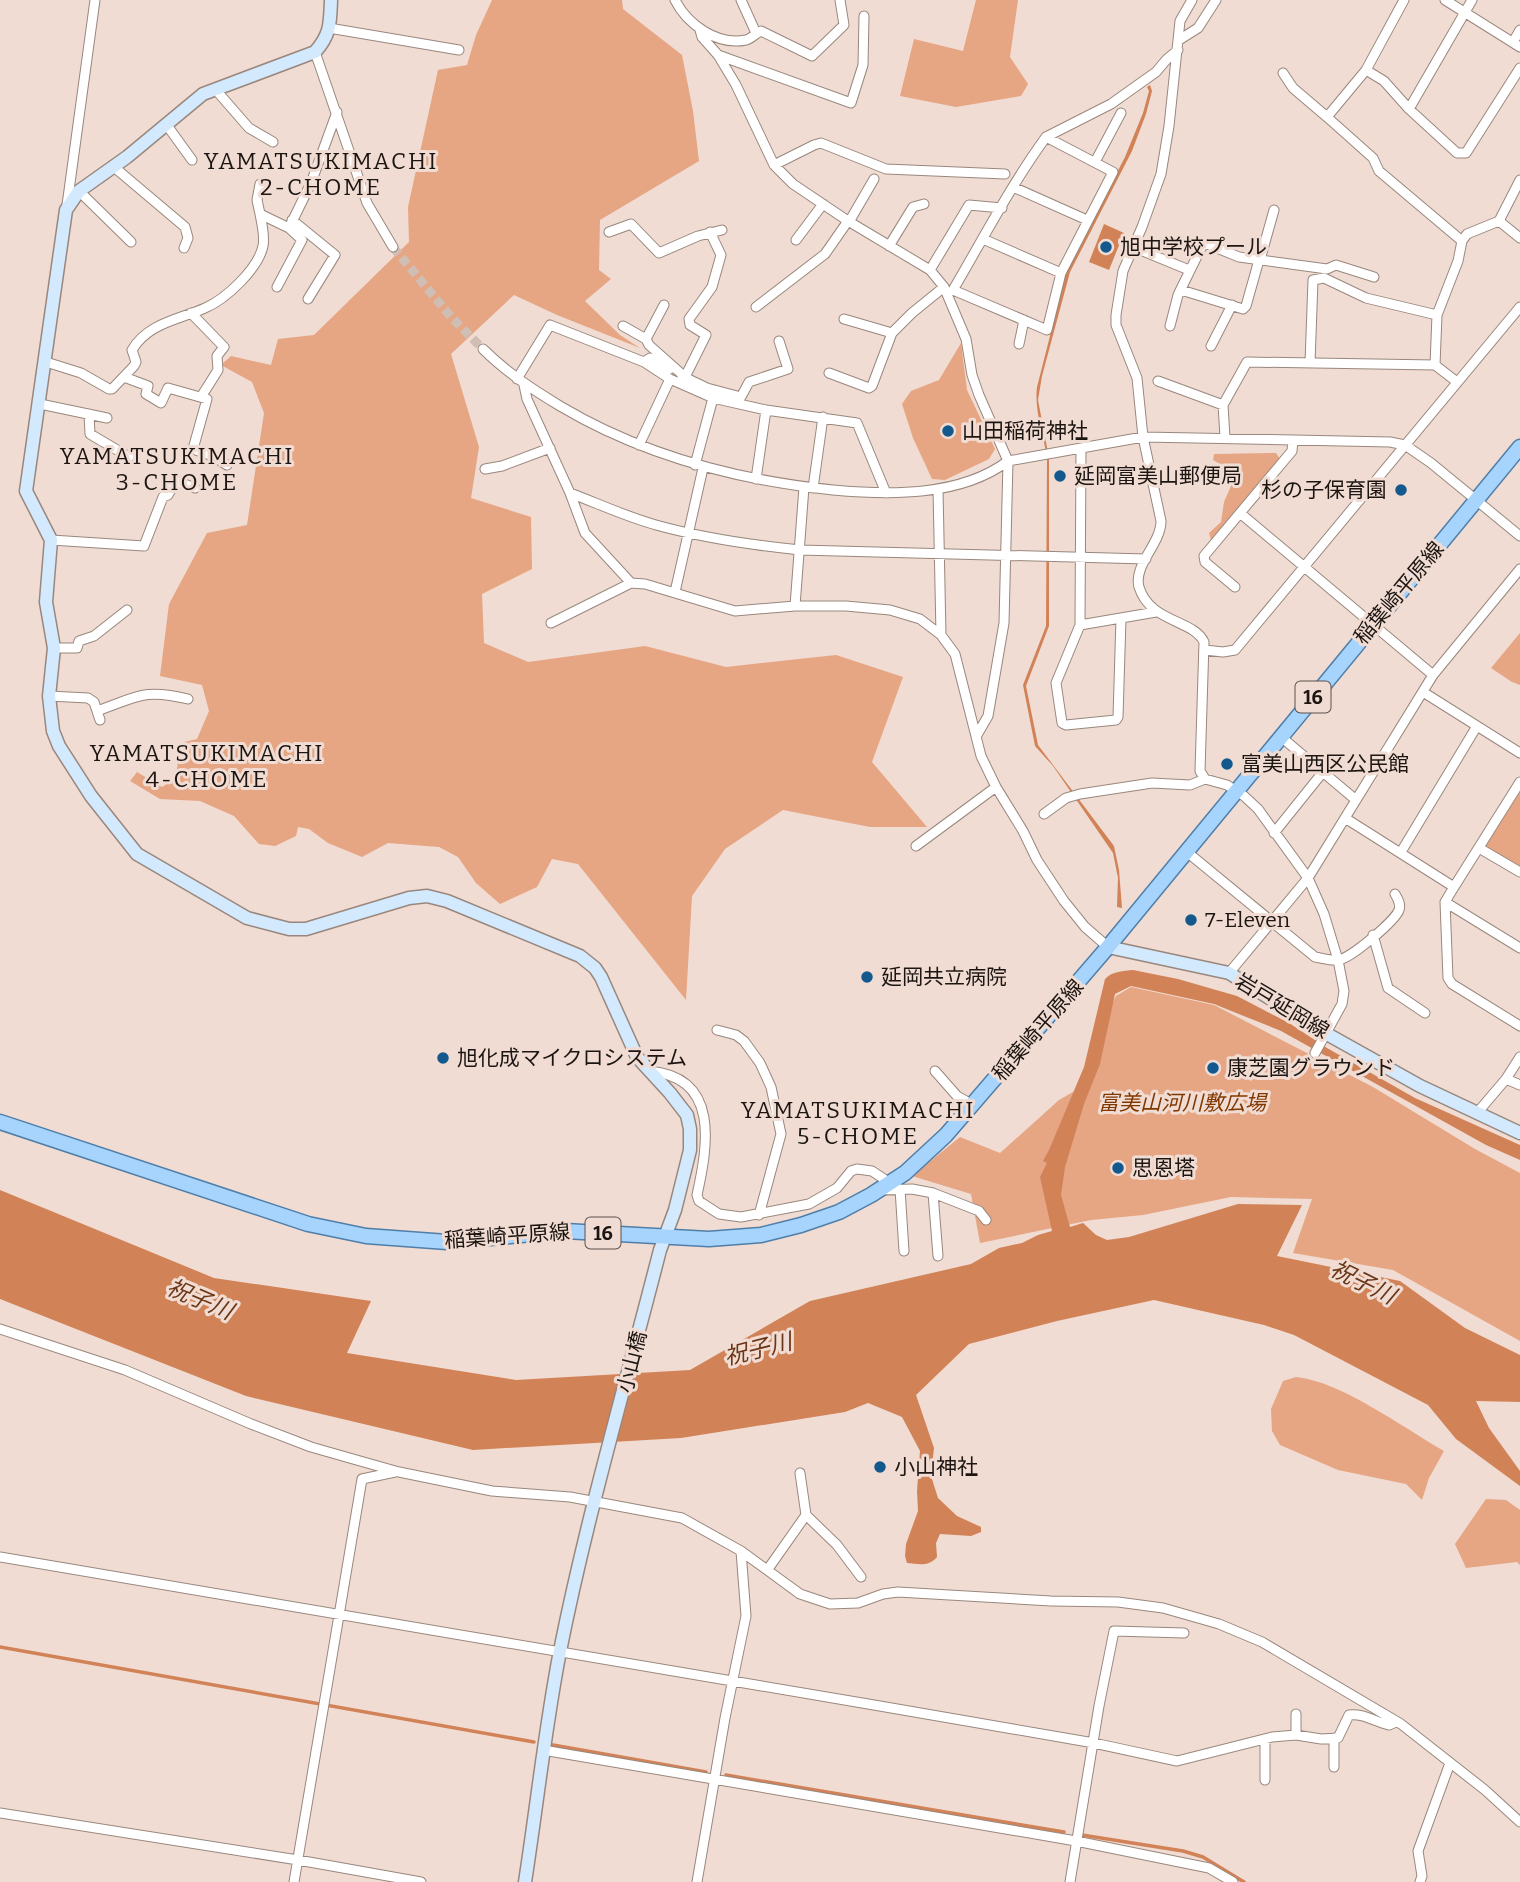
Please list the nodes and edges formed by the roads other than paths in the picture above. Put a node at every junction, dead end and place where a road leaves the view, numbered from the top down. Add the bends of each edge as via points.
1 (95, 0) edge
2 (331, 0) edge
3 (674, 0) edge
4 (741, 0) edge
5 (840, 0) edge
6 (1192, 0) edge
7 (1216, 0) edge
8 (1404, 0) edge
9 (1445, 0) edge
10 (1472, 0) edge
11 (1465, 12) junction
12 (864, 16) dead end
13 (329, 28) junction
14 (700, 30) junction
15 (1520, 30) edge
16 (756, 33) junction
17 (1179, 40) junction
18 (1516, 45) edge
19 (459, 50) dead end
20 (1178, 50) junction
21 (315, 52) junction
22 (719, 55) junction
23 (1520, 68) edge
24 (1366, 70) junction
25 (1283, 73) dead end
26 (215, 89) junction
27 (1409, 108) junction
28 (337, 113) junction
29 (1121, 113) dead end
30 (1327, 117) junction
31 (166, 124) junction
32 (1046, 137) junction
33 (273, 142) dead end
34 (192, 160) dead end
35 (1095, 162) junction
36 (774, 166) junction
37 (114, 167) junction
38 (1005, 174) dead end
39 (874, 179) dead end
40 (1520, 180) edge
41 (260, 184) dead end
42 (1013, 187) junction
43 (79, 191) junction
44 (823, 204) junction
45 (923, 204) dead end
46 (1002, 208) junction
47 (1274, 210) dead end
48 (66, 211) junction
49 (260, 214) junction
50 (1087, 220) junction
51 (849, 221) junction
52 (1499, 221) junction
53 (291, 224) junction
54 (722, 230) dead end
55 (609, 232) dead end
56 (710, 232) junction
57 (1520, 238) edge
58 (984, 239) junction
59 (796, 240) dead end
60 (1462, 241) junction
61 (131, 242) dead end
62 (889, 246) junction
63 (393, 247) tunnel mouth
64 (1133, 247) junction
65 (184, 248) dead end
66 (1260, 260) junction
67 (930, 270) junction
68 (1189, 270) junction
69 (1061, 273) junction
70 (1374, 277) dead end
71 (277, 287) dead end
72 (948, 290) junction
73 (1181, 290) junction
74 (308, 299) dead end
75 (664, 304) dead end
76 (1232, 305) junction
77 (756, 307) dead end
78 (1520, 307) edge
79 (191, 313) junction
80 (1437, 315) junction
81 (845, 319) dead end
82 (1024, 320) junction
83 (623, 326) dead end
84 (1170, 326) dead end
85 (892, 334) junction
86 (646, 338) junction
87 (779, 341) dead end
88 (1018, 344) dead end
89 (1211, 346) dead end
90 (483, 349) tunnel mouth
91 (46, 362) junction
92 (644, 362) junction
93 (1310, 363) junction
94 (1435, 365) junction
95 (829, 373) dead end
96 (124, 377) junction
97 (685, 377) junction
98 (670, 379) junction
99 (521, 382) junction
100 (1158, 382) dead end
101 (1457, 382) junction
102 (201, 397) junction
103 (713, 398) junction
104 (40, 404) junction
105 (1223, 405) junction
106 (766, 410) junction
107 (89, 414) junction
108 (823, 417) junction
109 (107, 418) dead end
110 (1143, 437) junction
111 (1225, 437) junction
112 (1293, 440) junction
113 (639, 445) junction
114 (1405, 445) junction
115 (1520, 447) edge
116 (550, 448) junction
117 (1081, 448) junction
118 (129, 457) dead end
119 (1007, 461) junction
120 (227, 465) dead end
121 (699, 467) junction
122 (485, 469) dead end
123 (756, 479) junction
124 (808, 487) junction
125 (195, 488) dead end
126 (938, 489) junction
127 (570, 493) junction
128 (886, 493) junction
129 (1477, 500) junction
130 (1240, 513) junction
131 (689, 533) junction
132 (1520, 536) edge
133 (51, 540) junction
134 (800, 550) junction
135 (940, 555) junction
136 (1005, 556) junction
137 (1082, 558) junction
138 (1146, 559) junction
139 (1304, 566) junction
140 (1520, 569) edge
141 (631, 583) junction
142 (1235, 587) dead end
143 (675, 592) junction
144 (795, 606) junction
145 (128, 610) dead end
146 (1156, 612) junction
147 (1121, 618) junction
148 (551, 623) dead end
149 (1373, 624) junction
150 (1080, 625) junction
151 (941, 635) junction
152 (54, 648) junction
153 (1205, 650) junction
154 (1433, 675) junction
155 (1423, 692) junction
156 (49, 696) junction
157 (188, 699) dead end
158 (1477, 726) junction
159 (977, 735) junction
160 (1280, 736) junction
161 (1520, 753) edge
162 (1323, 772) junction
163 (1205, 779) junction
164 (1520, 782) edge
165 (996, 787) junction
166 (1236, 791) junction
167 (1356, 800) junction
168 (1044, 814) dead end
169 (1345, 818) junction
170 (1274, 833) junction
171 (916, 845) dead end
172 (1479, 848) junction
173 (1187, 852) junction
174 (1401, 852) junction
175 (1520, 872) edge
176 (1308, 878) junction
177 (1454, 887) junction
178 (1395, 894) dead end
179 (1445, 902) junction
180 (1272, 922) junction
181 (1373, 935) junction
182 (1108, 947) junction
183 (1520, 948) edge
184 (1338, 960) junction
185 (1230, 973) junction
186 (1425, 1013) dead end
187 (1520, 1026) edge
188 (717, 1030) dead end
189 (1327, 1034) junction
190 (1315, 1053) dead end
191 (1520, 1057) edge
192 (649, 1071) junction
193 (935, 1071) dead end
194 (1506, 1079) junction
195 (1520, 1085) edge
196 (973, 1105) junction
197 (1477, 1113) junction
198 (0, 1122) edge
199 (1520, 1133) edge
200 (690, 1150) junction
201 (706, 1153) junction
202 (890, 1187) junction
203 (933, 1193) junction
204 (759, 1215) junction
205 (986, 1220) dead end
206 (663, 1243) junction
207 (904, 1251) dead end
208 (938, 1256) dead end
209 (0, 1329) edge
210 (399, 1472) junction
211 (800, 1472) dead end
212 (596, 1501) junction
213 (806, 1515) junction
214 (741, 1551) junction
215 (0, 1557) edge
216 (768, 1569) junction
217 (862, 1577) dead end
218 (338, 1615) junction
219 (1184, 1633) dead end
220 (560, 1652) junction
221 (732, 1681) junction
222 (1296, 1714) dead end
223 (1396, 1721) junction
224 (1296, 1735) junction
225 (1334, 1738) junction
226 (1265, 1739) junction
227 (1094, 1743) junction
228 (543, 1750) junction
229 (1450, 1763) junction
230 (1334, 1767) dead end
231 (716, 1779) junction
232 (1265, 1780) dead end
233 (0, 1813) edge
234 (1520, 1822) edge
235 (1076, 1840) junction
236 (298, 1860) junction
237 (294, 1882) edge
238 (421, 1882) edge
239 (526, 1882) edge
240 (697, 1882) edge
241 (1070, 1882) edge
242 (1233, 1882) edge
243 (1420, 1882) edge

1 - 48 street
2 - 13 street
3 - 14 street
4 - 16 street
5 - 16 street via 844,25 815,54 761,31
6 - 17 street via 1180,21
7 - 17 street via 1198,28
8 - 24 street
9 - 11 street
10 - 11 street
11 - 18 street
11 - 27 street
12 - 22 street via 863,65 852,103
13 - 19 street
13 - 21 street
14 - 16 street via 736,40 747,40
14 - 22 street
15 - 18 street
17 - 20 street
20 - 32 street via 1111,104
20 - 64 street via 1161,174
21 - 26 street
21 - 28 street
22 - 36 street
23 - 27 street via 1466,153 1457,153
24 - 27 street via 1384,81
24 - 30 street
25 - 30 street via 1293,88
26 - 31 street
26 - 33 street via 248,128
28 - 53 street
28 - 63 street via 367,203
29 - 35 street
30 - 60 street via 1373,158 1379,171
31 - 34 street
31 - 37 street
32 - 35 street
32 - 42 street
35 - 50 street via 1113,172
36 - 38 street via 821,144 886,169
36 - 44 street
37 - 43 street
37 - 65 street via 185,227 188,238
39 - 51 street
40 - 52 street
41 - 49 street
42 - 46 street
42 - 50 street
43 - 48 street
43 - 61 street
44 - 51 street
44 - 59 street
45 - 62 street via 913,207
46 - 58 street
46 - 67 street via 970,205
47 - 66 street
48 - 91 street
49 - 53 street
49 - 79 street via 263,248 256,261 237,286
50 - 69 street
51 - 62 street
51 - 77 street via 825,254
52 - 57 street
52 - 60 street via 1467,234
53 - 71 street via 302,240
53 - 74 street via 335,255
54 - 56 street
55 - 56 street via 631,224 659,253
56 - 97 street via 721,255 712,287 689,319 690,325 706,335
58 - 69 street
58 - 72 street
60 - 80 street
62 - 67 street
64 - 68 street
64 - 110 street via 1123,271 1116,325 1136,378
66 - 68 street via 1207,244
66 - 70 street via 1327,270 1336,265
66 - 76 street via 1246,306
67 - 72 street
68 - 73 street
69 - 82 street via 1047,330
72 - 82 street
72 - 85 street via 912,313
72 - 119 street via 966,339 972,375
73 - 76 street
73 - 84 street
75 - 86 street
76 - 89 street
78 - 101 street
79 - 96 street via 141,337 132,350 136,362
79 - 102 street via 225,347 217,356 218,370
80 - 93 street via 1366,298 1324,278 1313,279
80 - 94 street
81 - 85 street
82 - 88 street
83 - 86 street
85 - 95 street via 869,388
86 - 97 street
87 - 97 street via 788,369 750,382 741,397
90 - 99 street
91 - 96 street via 81,373 109,389
91 - 104 street
92 - 97 street via 650,358
92 - 98 street
92 - 99 street via 550,325
93 - 94 street
93 - 105 street via 1247,362
94 - 101 street
96 - 102 street via 148,386 146,394 161,403 168,388
98 - 103 street
98 - 113 street
99 - 113 street via 610,434
99 - 116 street
100 - 105 street
101 - 114 street
102 - 120 street via 207,402 193,449
103 - 106 street
103 - 121 street
104 - 107 street
104 - 133 street via 26,491
105 - 111 street
106 - 108 street
106 - 123 street
107 - 109 street
107 - 118 street via 90,434
108 - 124 street
108 - 128 street via 857,422
110 - 111 street
110 - 117 street
110 - 138 street via 1162,526
111 - 112 street
112 - 114 street
112 - 130 street via 1292,451
113 - 121 street
114 - 129 street
114 - 139 street
115 - 129 main road, 稲葉崎平原線 / 16
116 - 122 street
116 - 127 street
117 - 119 street
117 - 137 street
119 - 126 street via 994,471
119 - 136 street
121 - 123 street
121 - 131 street
123 - 124 street
124 - 128 street
124 - 134 street
125 - 133 street via 176,481 163,497 144,545
126 - 128 street
126 - 135 street
127 - 131 street
127 - 141 street via 585,533
129 - 132 street
129 - 149 main road, 稲葉崎平原線 / 16
130 - 139 street
130 - 142 street via 1204,556 1205,562
131 - 134 street
131 - 143 street
133 - 152 street via 46,603
134 - 135 street
134 - 144 street
135 - 136 street
135 - 151 street
136 - 137 street
136 - 159 street via 1001,649 988,716
137 - 138 street
137 - 150 street
138 - 146 street via 1138,584
139 - 149 street
139 - 153 street via 1235,650
140 - 154 street
141 - 143 street
141 - 148 street
143 - 144 street via 735,611
144 - 151 street via 890,610 920,619
145 - 152 street via 94,636 79,641 77,648
146 - 147 street
146 - 153 street via 1201,636
147 - 150 street
147 - 150 street via 1118,717 1066,725 1056,683
149 - 154 street
149 - 160 main road, 稲葉崎平原線 / 16
151 - 159 street via 959,664
152 - 156 street
153 - 163 street via 1199,765
154 - 155 street
155 - 158 street
155 - 167 street
156 - 157 street via 88,698 98,716 149,693
156 - 192 street via 52,731 59,746 137,854 247,918 269,925 306,929 427,896 580,956 601,977 637,1057
158 - 161 street
158 - 174 street
159 - 165 street
160 - 162 street
160 - 166 main road, 稲葉崎平原線 / 16
162 - 167 street
162 - 170 street
163 - 166 street
163 - 168 street via 1190,785 1152,783 1076,795
164 - 172 street
165 - 171 street
165 - 182 street via 1064,901
166 - 170 street via 1258,809
166 - 173 main road, 稲葉崎平原線 / 16
167 - 169 street
169 - 174 street
169 - 176 street
170 - 176 street
172 - 175 street
172 - 177 street
173 - 180 street
173 - 182 main road, 稲葉崎平原線 / 16
174 - 177 street
176 - 180 street
176 - 184 street
177 - 179 street
178 - 181 street via 1400,908
179 - 183 street
179 - 187 street via 1448,978
180 - 184 street via 1315,957
180 - 185 street
181 - 184 street
181 - 186 street via 1388,988
182 - 185 street, 岩戸延岡線
182 - 196 main road, 稲葉崎平原線 / 16
184 - 189 street via 1344,991
185 - 189 street, 岩戸延岡線
188 - 204 street via 744,1041 771,1087 780,1134
189 - 190 street
189 - 197 street, 岩戸延岡線
191 - 194 street
192 - 200 street via 687,1115
192 - 201 street via 665,1072 697,1096 706,1124
193 - 196 street via 957,1096
194 - 195 street
194 - 197 street
196 - 202 main road, 稲葉崎平原線 / 16
197 - 199 street, 岩戸延岡線
198 - 206 main road, 稲葉崎平原線 / 16 via 308,1224 366,1236 447,1242 565,1231
200 - 201 street
200 - 206 street, 小山橋
201 - 204 street via 699,1201 719,1214
202 - 203 street
202 - 204 street via 872,1171 857,1169 837,1188 809,1204
202 - 206 main road, 稲葉崎平原線 / 16 via 802,1225 761,1235
202 - 207 street
203 - 205 street via 979,1211
203 - 208 street
206 - 212 street, 小山橋
209 - 210 street via 125,1370 311,1447
210 - 212 street via 492,1492
210 - 218 street via 362,1479
211 - 213 street
212 - 214 street via 682,1518
212 - 220 street, 小山橋
213 - 216 street
213 - 217 street
214 - 216 street
214 - 221 street via 746,1616
215 - 218 street
216 - 223 street via 800,1594 830,1604 858,1603 898,1592 1163,1608 1262,1642
218 - 220 street
218 - 236 street
219 - 227 street via 1114,1631
220 - 221 street
220 - 228 street, 小山橋
221 - 227 street
221 - 231 street
222 - 224 street
223 - 225 street via 1389,1725 1360,1714 1349,1715
223 - 229 street
224 - 225 street
224 - 226 street
225 - 230 street
226 - 227 street via 1177,1761
226 - 232 street
227 - 235 street
228 - 231 street
228 - 239 street, 小山橋
229 - 234 street
229 - 243 street via 1418,1851
231 - 235 street
231 - 240 street
233 - 236 street
235 - 241 street
235 - 242 street via 1209,1868
236 - 237 street
236 - 238 street

